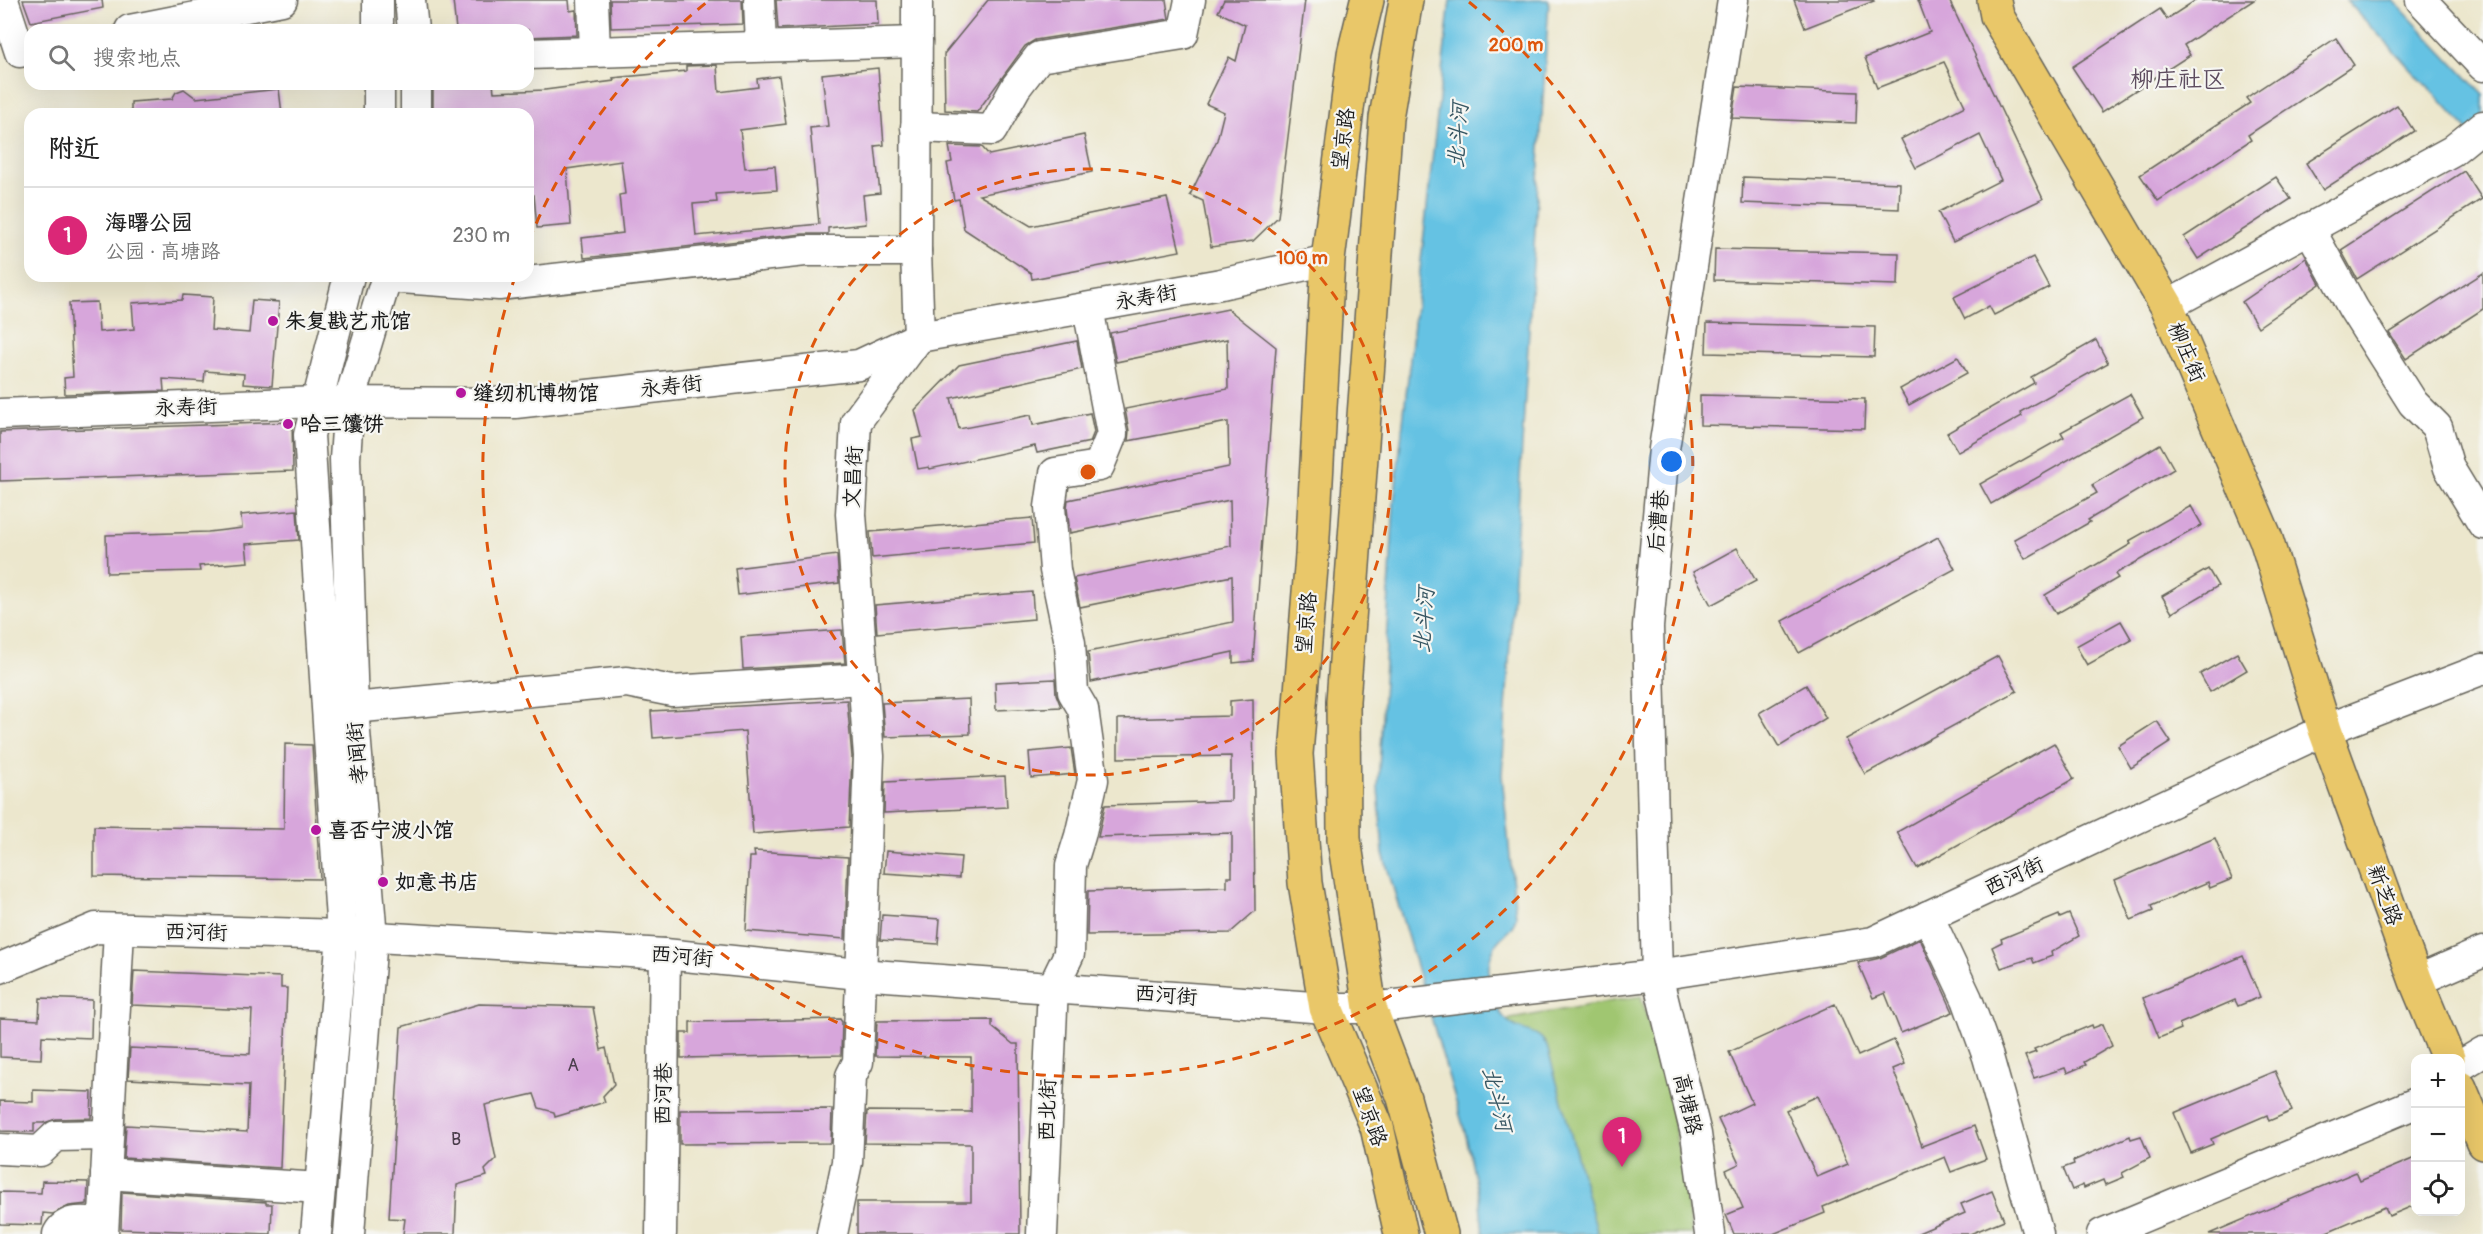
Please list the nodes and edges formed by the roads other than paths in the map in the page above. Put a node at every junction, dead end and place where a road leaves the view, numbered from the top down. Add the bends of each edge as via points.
1 (3, 0) edge
2 (282, 0) edge
3 (378, 0) edge
4 (411, 0) edge
5 (593, 0) edge
6 (759, 0) edge
7 (917, 0) edge
8 (1190, 0) edge
9 (1367, 0) edge
10 (1406, 0) edge
11 (1733, 0) edge
12 (1994, 0) edge
13 (2421, 0) edge
14 (160, 24) edge
15 (378, 24) edge
16 (413, 24) edge
17 (916, 42) junction
18 (761, 46) junction
19 (595, 51) junction
20 (17, 52) edge
21 (534, 54) edge
22 (2483, 66) edge
23 (379, 90) edge
24 (416, 90) edge
25 (379, 108) edge
26 (416, 108) edge
27 (2483, 126) edge
28 (916, 127) junction
29 (2309, 228) junction
30 (916, 251) junction
31 (1328, 260) junction
32 (534, 281) edge
33 (347, 282) edge
34 (385, 282) edge
35 (457, 282) edge
36 (526, 282) edge
37 (2167, 306) junction
38 (1088, 308) junction
39 (919, 337) junction
40 (317, 402) junction
41 (349, 402) junction
42 (0, 414) edge
43 (2483, 524) edge
44 (2483, 669) edge
45 (863, 679) junction
46 (353, 708) junction
47 (2325, 730) junction
48 (1928, 916) junction
49 (119, 930) junction
50 (342, 935) junction
51 (372, 937) junction
52 (2483, 952) edge
53 (665, 954) junction
54 (0, 968) edge
55 (859, 974) junction
56 (1657, 975) junction
57 (2416, 981) junction
58 (1053, 987) junction
59 (1326, 1008) junction
60 (1370, 1008) junction
61 (2483, 1052) edge
62 (2446, 1054) edge
63 (2465, 1063) edge
64 (2465, 1100) edge
65 (2411, 1105) edge
66 (108, 1135) junction
67 (2483, 1143) edge
68 (0, 1149) edge
69 (106, 1174) junction
70 (320, 1188) junction
71 (103, 1228) edge
72 (58, 1234) edge
73 (316, 1234) edge
74 (349, 1234) edge
75 (661, 1234) edge
76 (832, 1234) edge
77 (1042, 1234) edge
78 (1401, 1234) edge
79 (1441, 1234) edge
80 (1710, 1234) edge
81 (2038, 1234) edge
82 (2102, 1234) edge

1 - 20 street
2 - 14 street
3 - 15 street
4 - 16 street
5 - 19 street
6 - 18 street
7 - 17 street
8 - 28 street via 1183,34 1039,57 1016,87 992,130
9 - 31 main road, 望京路 via 1354,54
10 - 60 main road, 望京路 via 1386,118 1343,701 1344,839
11 - 56 street, 后漕巷 via 1664,449 1648,627
12 - 37 main road, 柳庄街 via 1996,16
13 - 22 street
17 - 18 street
17 - 28 street
18 - 19 street
19 - 21 street
23 - 25 street
24 - 26 street
27 - 29 street via 2452,151
28 - 30 street
29 - 37 street
29 - 43 street via 2353,308 2413,403 2437,427 2450,468
30 - 32 street via 805,251
30 - 39 street
31 - 38 street, 永寿街
31 - 59 main road, 望京路 via 1312,555 1296,754 1305,883
33 - 40 street, 孝闻街
34 - 41 street, 孝闻街
35 - 36 street
37 - 47 main road, 柳庄街 via 2266,539
38 - 39 street, 永寿街
38 - 58 street via 1113,434 1099,466 1055,472 1050,507 1056,570 1070,643 1073,692 1083,709 1093,780 1071,865 1069,954
39 - 41 street, 永寿街 via 848,367 515,404
39 - 45 street, 文昌街 via 856,422 851,514
40 - 41 street, 永寿街
40 - 42 street, 永寿街
40 - 50 street, 孝闻街 via 309,435
41 - 46 street, 孝闻街 via 345,459
44 - 47 street, 西河街
45 - 46 street via 672,691 627,682
45 - 55 street, 文昌街 via 869,756
46 - 51 street, 孝闻街
47 - 48 street, 西河街
47 - 57 main road, 新芝路
48 - 56 street, 西河街 via 1873,942
48 - 81 street via 1967,999 1988,1057
49 - 50 street, 西河街
49 - 54 street, 西河街 via 96,928
49 - 66 street
50 - 51 street, 西河街
50 - 70 street, 孝闻街
51 - 53 street, 西河街
51 - 74 street, 孝闻街
52 - 57 street
53 - 55 street, 西河街
53 - 75 street, 西河巷
55 - 58 street, 西河街
55 - 76 street, 文昌街 via 858,1062 851,1076 847,1162
56 - 60 street, 西河街
56 - 80 street, 高塘路 via 1696,1134
57 - 62 main road, 新芝路
58 - 59 street, 西河街
58 - 77 street, 西北街
59 - 60 street, 西河街
59 - 78 main road, 望京路 via 1377,1127
60 - 79 main road, 望京路 via 1404,1098
61 - 63 street
64 - 67 main road
65 - 82 street
66 - 68 street via 56,1136 40,1150
66 - 69 street
69 - 70 street
69 - 71 street
70 - 73 street, 孝闻街
71 - 72 street via 70,1222

